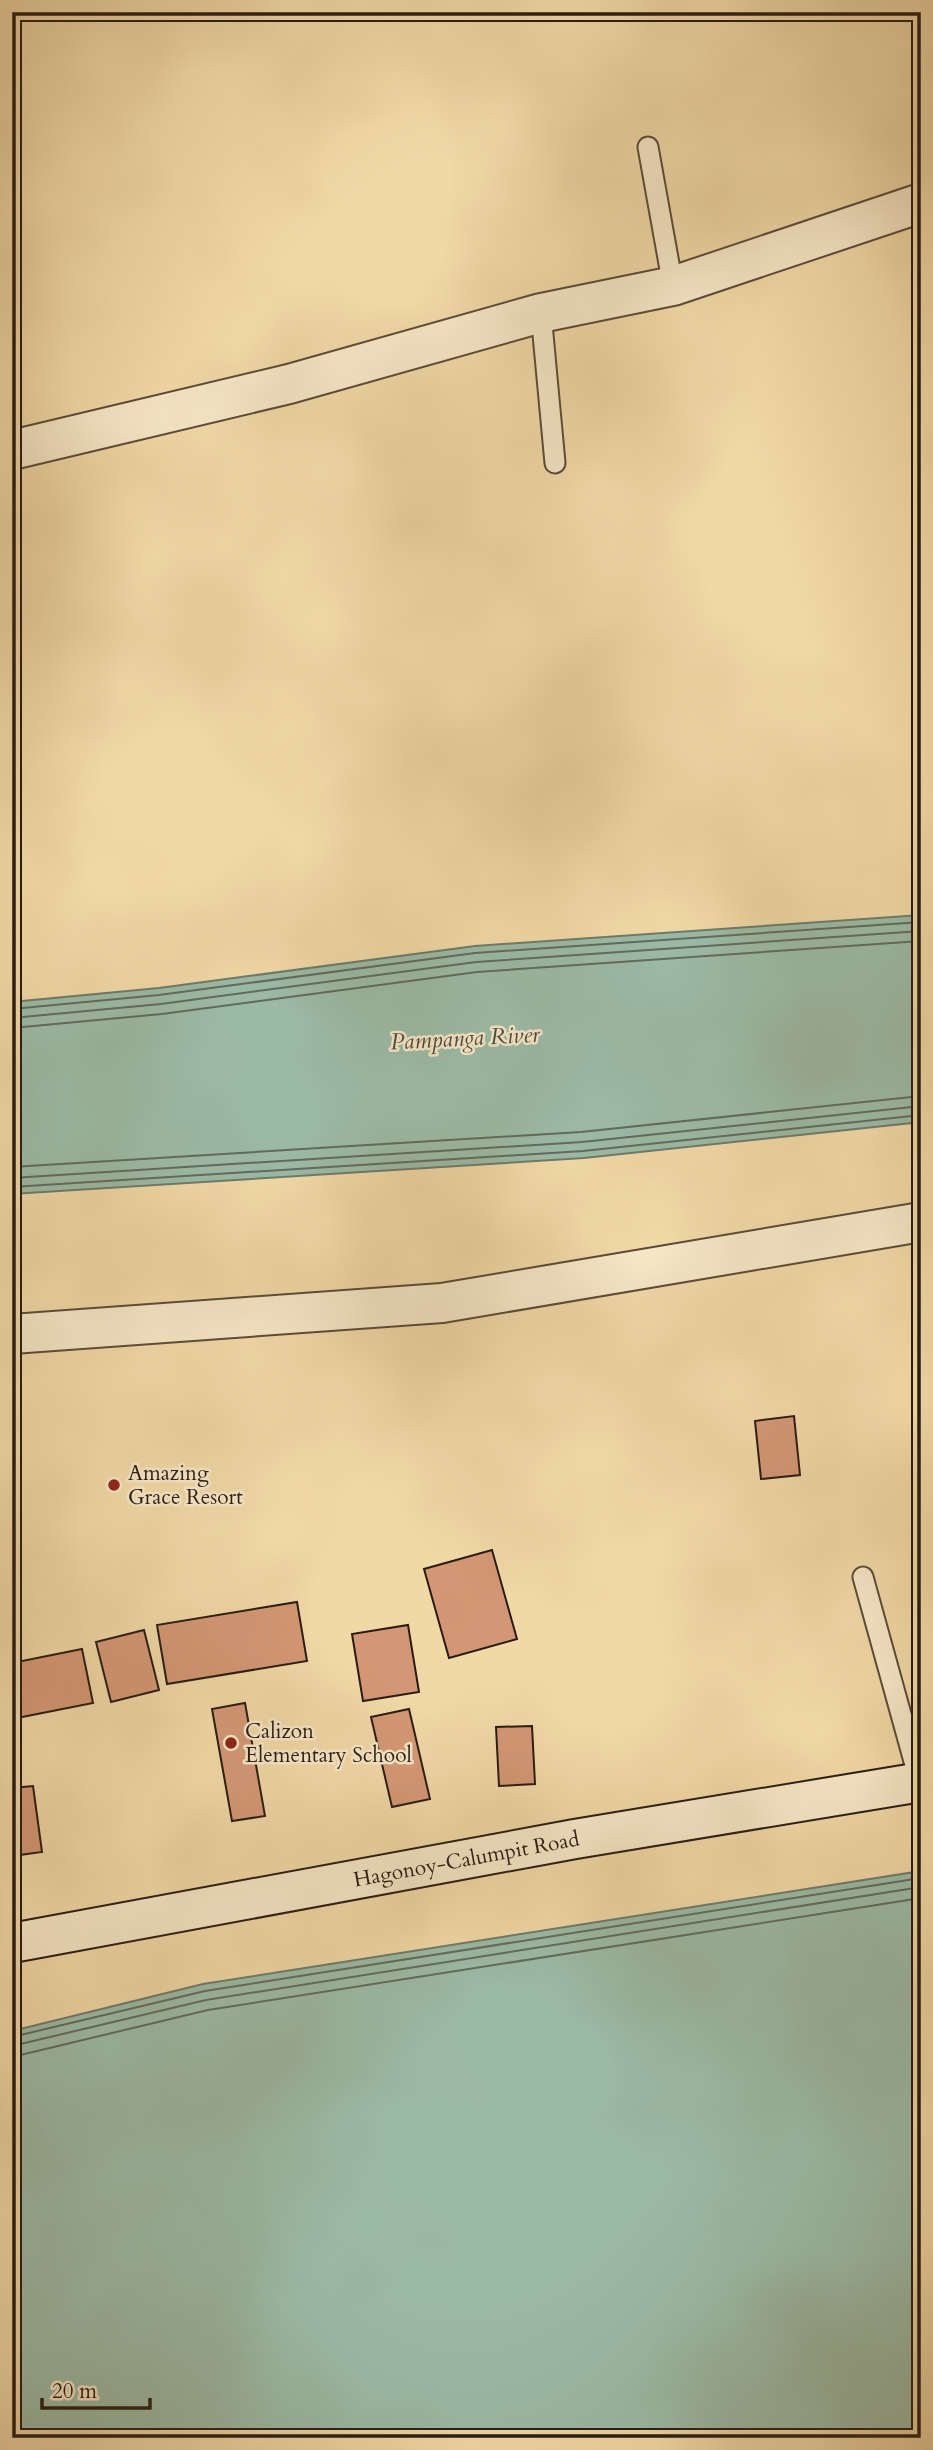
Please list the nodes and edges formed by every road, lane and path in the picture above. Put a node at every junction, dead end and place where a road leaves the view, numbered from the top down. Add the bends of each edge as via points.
1 (648, 147) dead end
2 (921, 203) edge
3 (673, 286) junction
4 (541, 313) junction
5 (12, 450) edge
6 (555, 463) dead end
7 (921, 1222) edge
8 (12, 1334) edge
9 (863, 1577) dead end
10 (920, 1782) edge
11 (12, 1943) edge

1 - 3 lane
2 - 3 street
3 - 4 street
4 - 5 street via 289,384
4 - 6 lane
7 - 8 street via 442,1303
9 - 10 lane
10 - 11 street, Hagonoy-Calumpit Road via 575,1839

